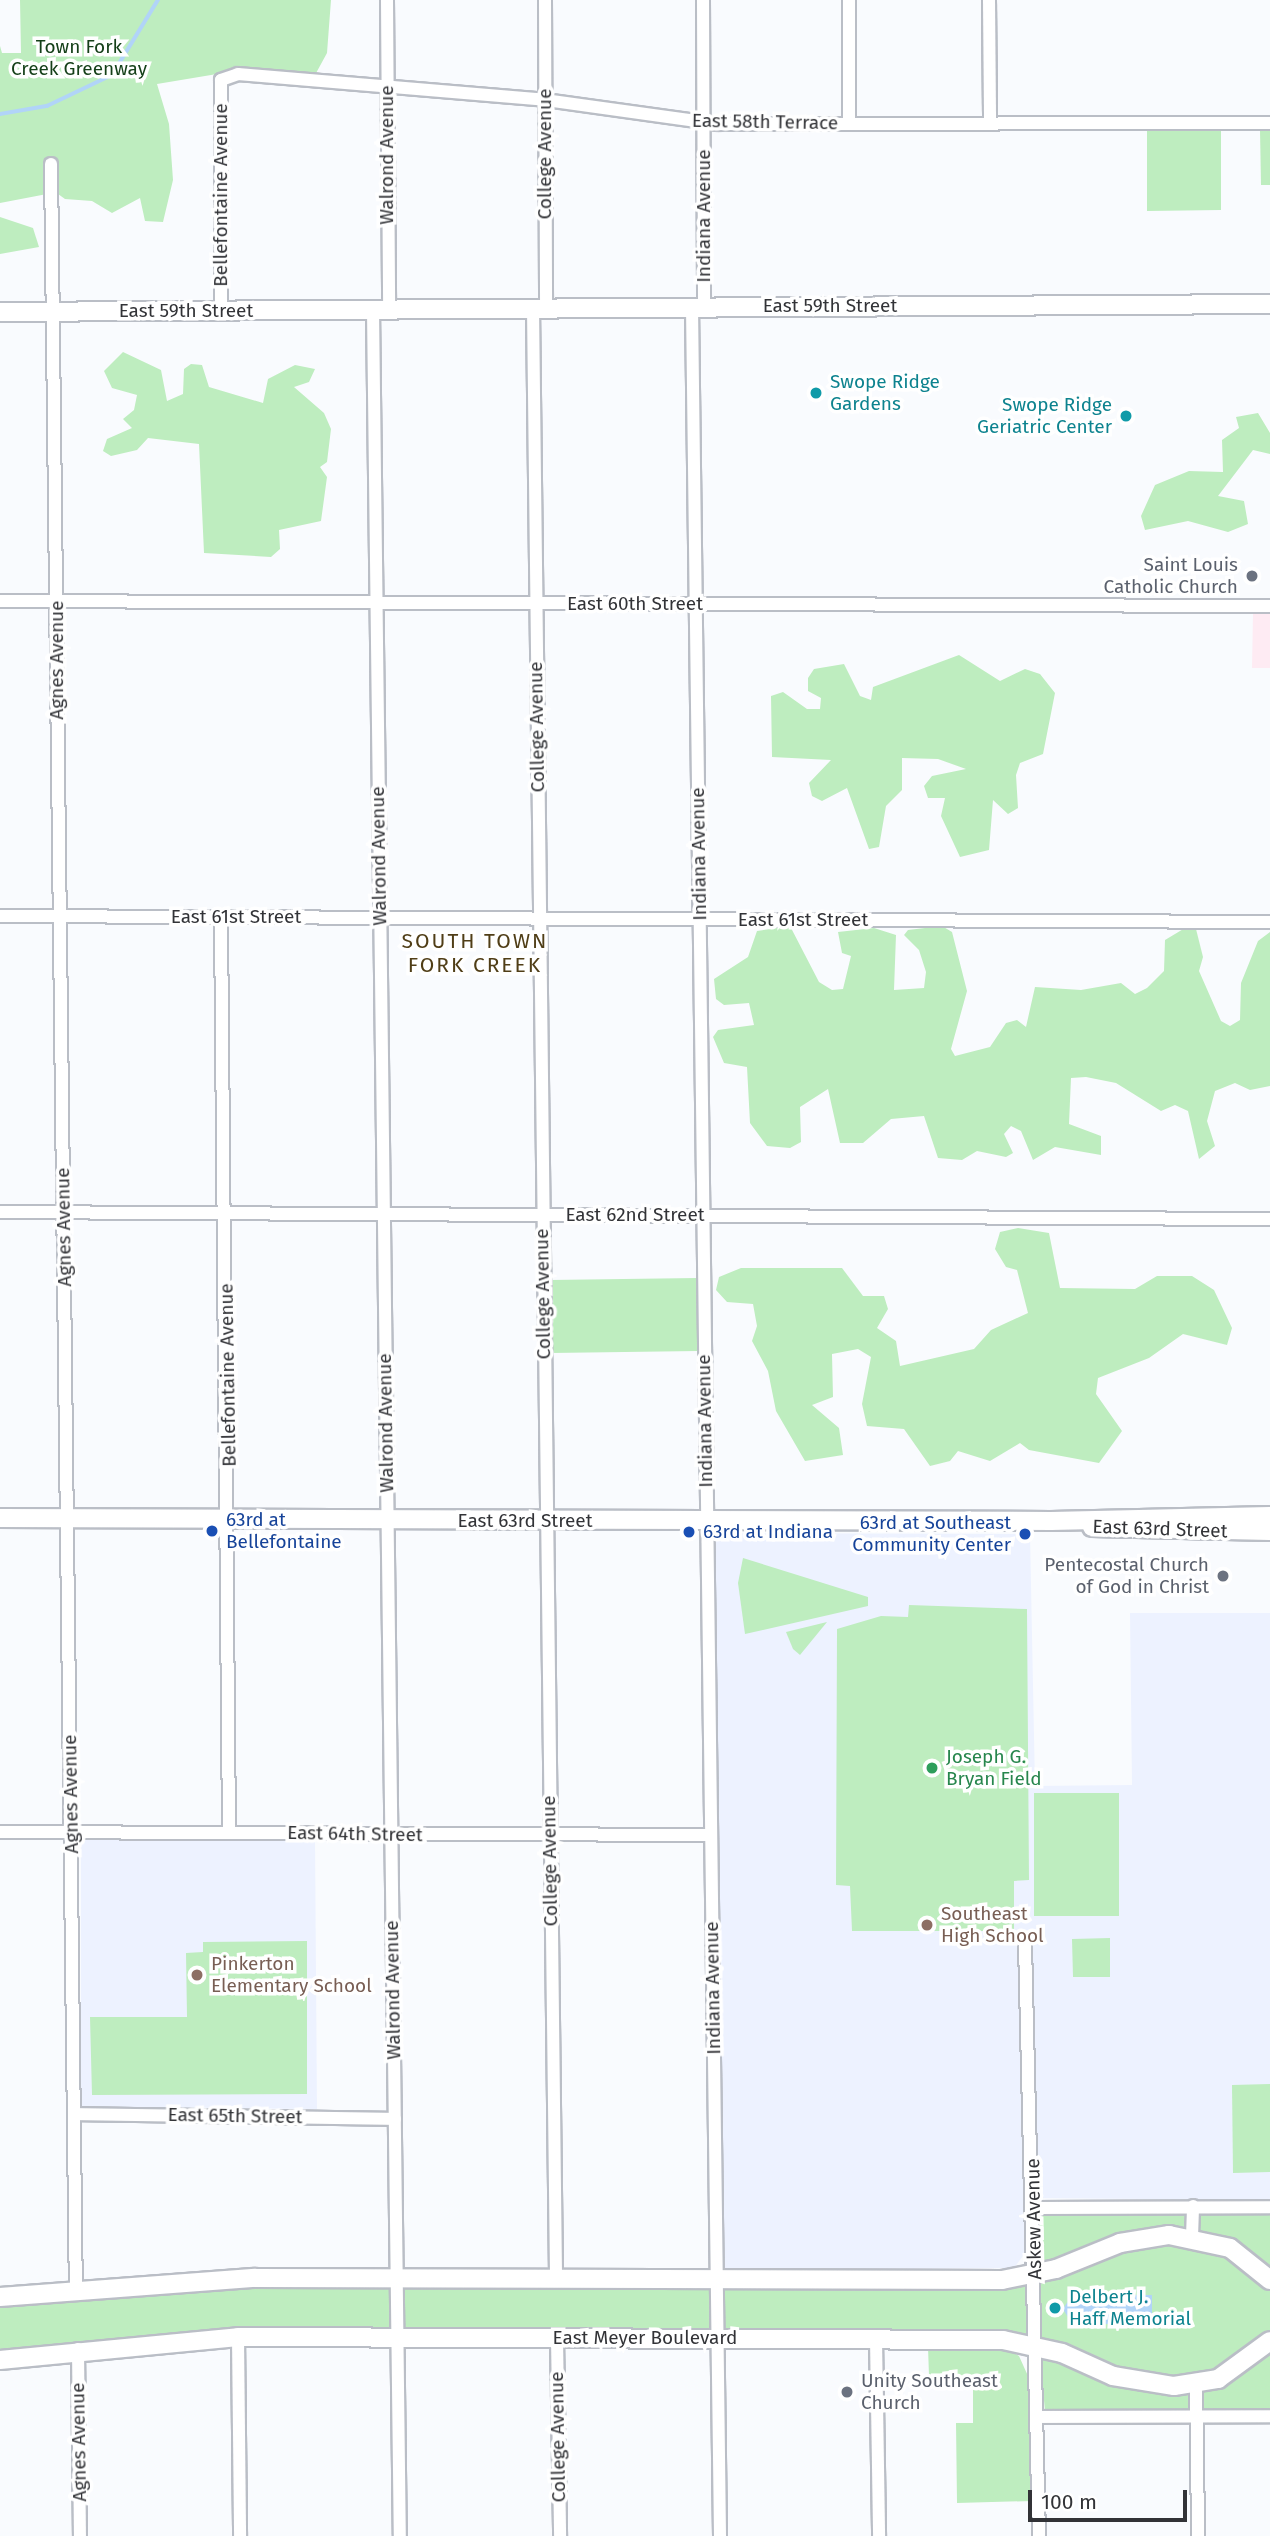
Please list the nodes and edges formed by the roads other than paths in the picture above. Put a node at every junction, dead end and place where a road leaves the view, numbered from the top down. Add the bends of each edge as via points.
1 (387, 0) edge
2 (545, 0) edge
3 (703, 0) edge
4 (849, 0) edge
5 (989, 0) edge
6 (221, 80) joint
7 (387, 85) junction
8 (545, 100) junction
9 (703, 123) junction
10 (1270, 123) edge
11 (849, 124) junction
12 (990, 124) junction
13 (51, 164) dead end
14 (1270, 304) edge
15 (698, 307) junction
16 (539, 308) junction
17 (381, 310) junction
18 (221, 311) junction
19 (0, 312) edge
20 (54, 312) junction
21 (0, 601) edge
22 (56, 601) junction
23 (376, 602) junction
24 (536, 604) junction
25 (697, 605) junction
26 (1270, 606) edge
27 (0, 916) edge
28 (59, 916) junction
29 (221, 917) junction
30 (380, 918) junction
31 (539, 919) junction
32 (700, 919) junction
33 (1270, 922) edge
34 (0, 1212) edge
35 (64, 1212) junction
36 (226, 1212) junction
37 (383, 1214) junction
38 (542, 1215) junction
39 (703, 1216) junction
40 (1270, 1219) edge
41 (1270, 1516) edge
42 (0, 1518) edge
43 (68, 1518) junction
44 (230, 1519) junction
45 (387, 1520) junction
46 (546, 1521) junction
47 (707, 1521) junction
48 (1051, 1521) junction
49 (1270, 1531) edge
50 (0, 1832) edge
51 (71, 1832) junction
52 (229, 1832) junction
53 (390, 1833) junction
54 (549, 1834) junction
55 (711, 1835) junction
56 (1025, 1943) dead end
57 (75, 2113) junction
58 (395, 2119) junction
59 (1193, 2206) junction
60 (1035, 2207) junction
61 (1270, 2207) edge
62 (1192, 2237) junction
63 (1035, 2275) junction
64 (397, 2279) junction
65 (556, 2279) junction
66 (717, 2279) junction
67 (1269, 2282) edge
68 (76, 2290) junction
69 (0, 2297) edge
70 (398, 2336) junction
71 (238, 2337) junction
72 (557, 2338) junction
73 (718, 2338) junction
74 (1269, 2338) edge
75 (876, 2339) junction
76 (1035, 2346) junction
77 (78, 2349) junction
78 (0, 2360) edge
79 (1196, 2384) junction
80 (1270, 2416) edge
81 (1037, 2417) junction
82 (1197, 2418) junction
83 (80, 2536) edge
84 (240, 2536) edge
85 (400, 2536) edge
86 (560, 2536) edge
87 (720, 2536) edge
88 (879, 2536) edge
89 (1039, 2536) edge
90 (1198, 2536) edge

1 - 7 street, Walrond Avenue
2 - 8 street, College Avenue
3 - 9 street, Indiana Avenue
4 - 11 street
5 - 12 street
6 - 7 street, East 58th Terrace via 238,74
6 - 18 street, Bellefontaine Avenue
7 - 8 street, East 58th Terrace
7 - 17 street, Walrond Avenue
8 - 9 street, East 58th Terrace
8 - 16 street, College Avenue
9 - 11 street, East 58th Terrace
9 - 15 street, Indiana Avenue
10 - 12 street, East 58th Terrace
11 - 12 street, East 58th Terrace
13 - 20 street, Agnes Avenue
14 - 15 main road, East 59th Street
15 - 16 main road, East 59th Street
15 - 25 street, Indiana Avenue
16 - 17 main road, East 59th Street
16 - 24 street, College Avenue
17 - 18 main road, East 59th Street
17 - 23 street, Walrond Avenue
18 - 20 main road, East 59th Street
19 - 20 main road, East 59th Street
20 - 22 street, Agnes Avenue
21 - 22 street, East 60th Street
22 - 23 street, East 60th Street
22 - 28 street, Agnes Avenue
23 - 24 street, East 60th Street
23 - 30 street, Walrond Avenue
24 - 25 street, East 60th Street
24 - 31 street, College Avenue
25 - 26 street, East 60th Street
25 - 32 street, Indiana Avenue
27 - 28 street, East 61st Street
28 - 29 street, East 61st Street
28 - 35 street, Agnes Avenue
29 - 30 street, East 61st Street
29 - 36 street, Bellefontaine Avenue
30 - 31 street, East 61st Street
30 - 37 street, Walrond Avenue
31 - 32 street, East 61st Street
31 - 38 street, College Avenue
32 - 33 street, East 61st Street
32 - 39 street, Indiana Avenue
34 - 35 street, East 62nd Street
35 - 36 street, East 62nd Street
35 - 43 street, Agnes Avenue
36 - 37 street, East 62nd Street
36 - 44 street, Bellefontaine Avenue
37 - 38 street, East 62nd Street
37 - 45 street, Walrond Avenue
38 - 39 street, East 62nd Street
38 - 46 street, College Avenue
39 - 40 street, East 62nd Street
39 - 47 street, Indiana Avenue
41 - 48 main road, East 63rd Street
42 - 43 main road, East 63rd Street
43 - 44 main road, East 63rd Street
43 - 51 street, Agnes Avenue
44 - 45 main road, East 63rd Street
44 - 52 street, Bellefontaine Avenue
45 - 46 main road, East 63rd Street
45 - 53 street, Walrond Avenue
46 - 47 main road, East 63rd Street
46 - 54 street, College Avenue
47 - 48 main road, East 63rd Street
47 - 55 street, Indiana Avenue
48 - 49 main road, East 63rd Street
50 - 51 street, East 64th Street
51 - 52 street, East 64th Street
51 - 57 street, Agnes Avenue
52 - 53 street, East 64th Street
53 - 54 street, East 64th Street
53 - 58 street, Walrond Avenue
54 - 55 street, East 64th Street
54 - 65 street, College Avenue
55 - 66 street, Indiana Avenue
56 - 60 street, Askew Avenue
57 - 58 street, East 65th Street
57 - 68 street, Agnes Avenue
58 - 64 street, Walrond Avenue
59 - 60 street
59 - 61 street
59 - 62 street
60 - 63 street, Askew Avenue
62 - 63 main road via 1119,2243
62 - 67 main road via 1230,2248
63 - 66 main road
63 - 76 street, Askew Avenue
64 - 65 main road
64 - 68 main road via 256,2278
64 - 70 street, Walrond Avenue
65 - 66 main road
66 - 73 street, Indiana Avenue
68 - 69 main road
70 - 71 main road, East Meyer Boulevard
70 - 72 main road, East Meyer Boulevard
70 - 85 street, Walrond Avenue
71 - 77 main road, East Meyer Boulevard
71 - 84 street
72 - 73 main road, East Meyer Boulevard
72 - 86 street, College Avenue
73 - 75 main road, East Meyer Boulevard
73 - 87 street, Indiana Avenue
74 - 79 main road, East Meyer Boulevard via 1237,2370
75 - 76 main road, East Meyer Boulevard
75 - 88 street
76 - 79 main road, East Meyer Boulevard via 1135,2382
76 - 81 street, Askew Avenue
77 - 78 main road, East Meyer Boulevard
77 - 83 street, Agnes Avenue
79 - 82 street
80 - 82 street
81 - 82 street
81 - 89 street, Askew Avenue
82 - 90 street

